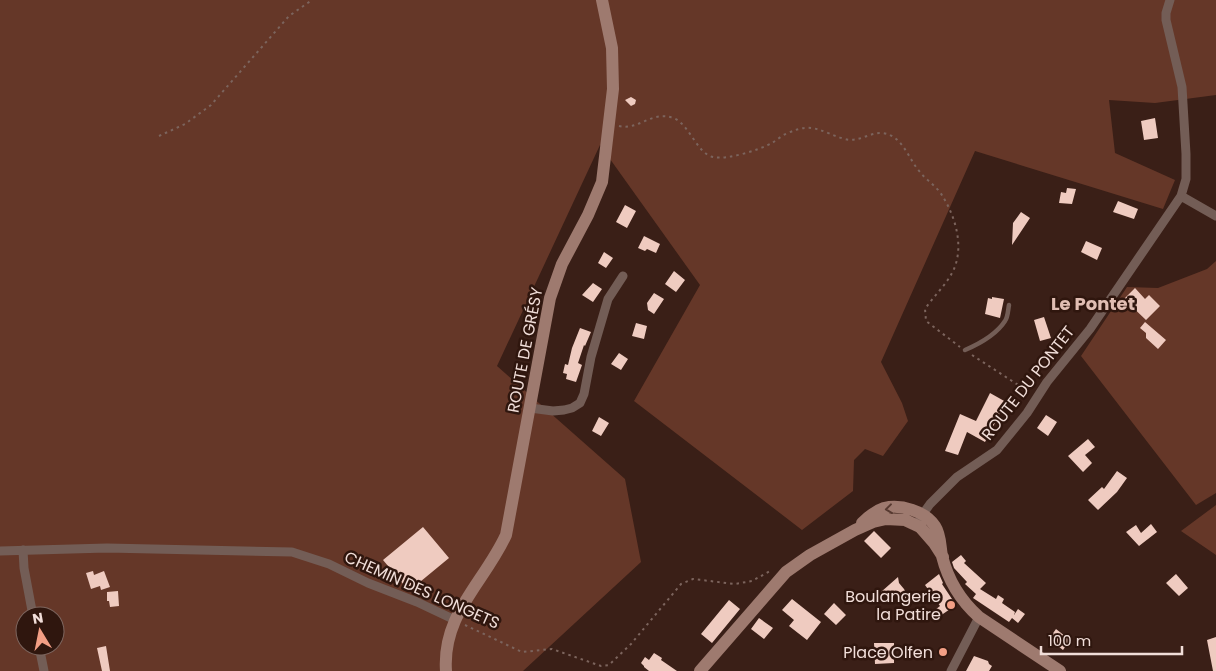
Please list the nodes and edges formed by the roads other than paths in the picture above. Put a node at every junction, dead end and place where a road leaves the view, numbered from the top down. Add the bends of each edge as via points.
1 (602, 0) edge
2 (1170, 0) edge
3 (1181, 196) junction
4 (1216, 216) edge
5 (624, 276) dead end
6 (1009, 305) dead end
7 (965, 350) road end
8 (530, 408) junction
9 (919, 519) junction
10 (22, 550) junction
11 (0, 551) edge
12 (31, 606) edge
13 (979, 617) junction
14 (455, 620) junction
15 (41, 656) edge
16 (44, 671) edge
17 (446, 671) edge
18 (700, 671) edge
19 (951, 671) edge
20 (1060, 671) edge

1 - 8 main road, ROUTE DE GRÉSY via 612,48 613,89 602,182 562,264 550,298
2 - 3 street via 1166,20 1182,87 1186,154 1186,179
3 - 4 street
3 - 9 street, ROUTE DU PONTET via 1028,413 997,450 957,477
5 - 8 street via 608,299 580,403 564,410
6 - 7 lane via 1006,320 998,329
8 - 14 main road, ROUTE DE GRÉSY via 506,535
9 - 13 main road via 936,528 942,557 958,595
9 - 18 main road via 906,508 883,508 855,530 810,555 786,572
10 - 11 street, CHEMIN DES LONGETS
10 - 12 street
10 - 14 street, CHEMIN DES LONGETS via 107,548 292,552 329,564
13 - 19 street
13 - 20 main road
14 - 17 main road, ROUTE DE GRÉSY via 447,643
15 - 16 street

